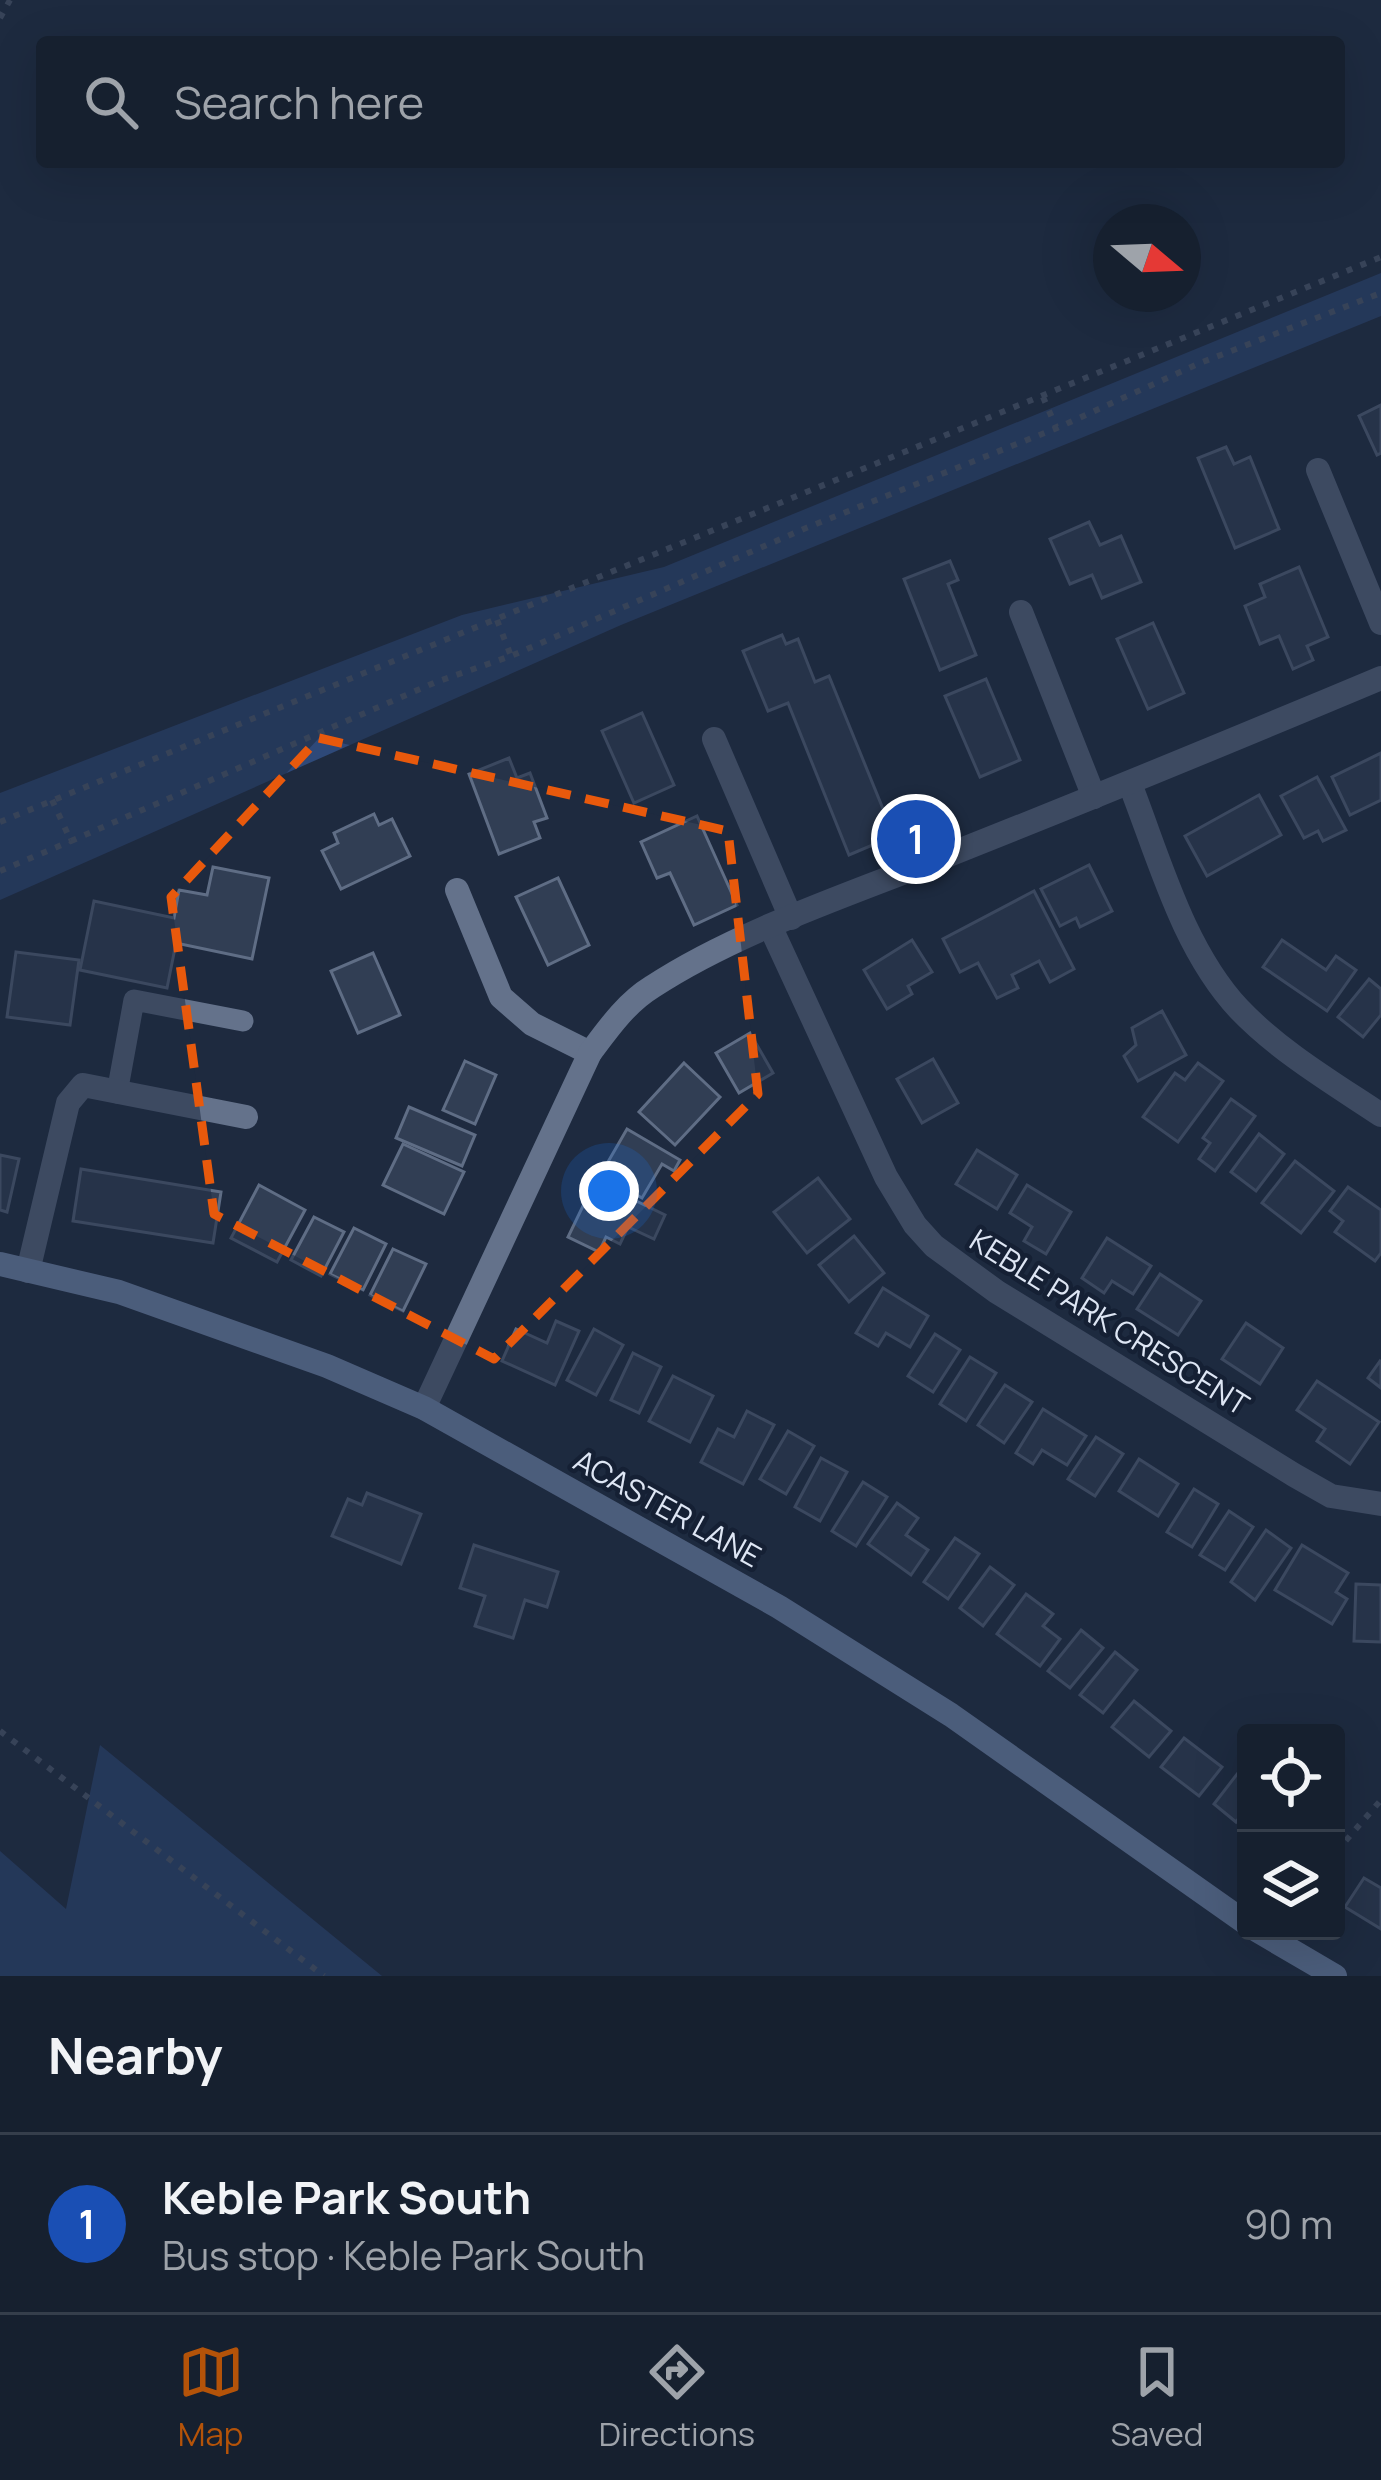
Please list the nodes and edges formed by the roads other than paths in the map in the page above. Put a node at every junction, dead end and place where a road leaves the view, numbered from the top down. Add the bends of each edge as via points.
1 (1318, 470) dead end
2 (1021, 612) dead end
3 (1381, 623) edge
4 (1381, 678) edge
5 (715, 739) dead end
6 (1130, 784) junction
7 (1094, 797) junction
8 (458, 890) dead end
9 (781, 923) junction
10 (243, 1021) dead end
11 (590, 1053) junction
12 (117, 1093) junction
13 (1381, 1115) edge
14 (246, 1118) dead end
15 (0, 1264) edge
16 (28, 1271) junction
17 (424, 1408) junction
18 (1381, 1504) edge
19 (1237, 1917) edge
20 (1273, 1940) edge
21 (1334, 1976) edge

1 - 3 street
2 - 7 street
4 - 6 street
5 - 9 street, KEBLE PARK CRESCENT
6 - 7 street
6 - 13 street via 1213,976 1275,1041
7 - 9 street
8 - 11 street via 501,997 532,1024
9 - 11 street via 648,989
9 - 18 street, KEBLE PARK CRESCENT via 886,1177 934,1246 1331,1496
10 - 12 lane via 134,1000
11 - 17 street
12 - 14 street
12 - 16 street via 83,1085 68,1103
15 - 16 street, ACASTER LANE
16 - 17 street, ACASTER LANE via 119,1292
17 - 19 street, ACASTER LANE via 798,1619 951,1715
20 - 21 street

